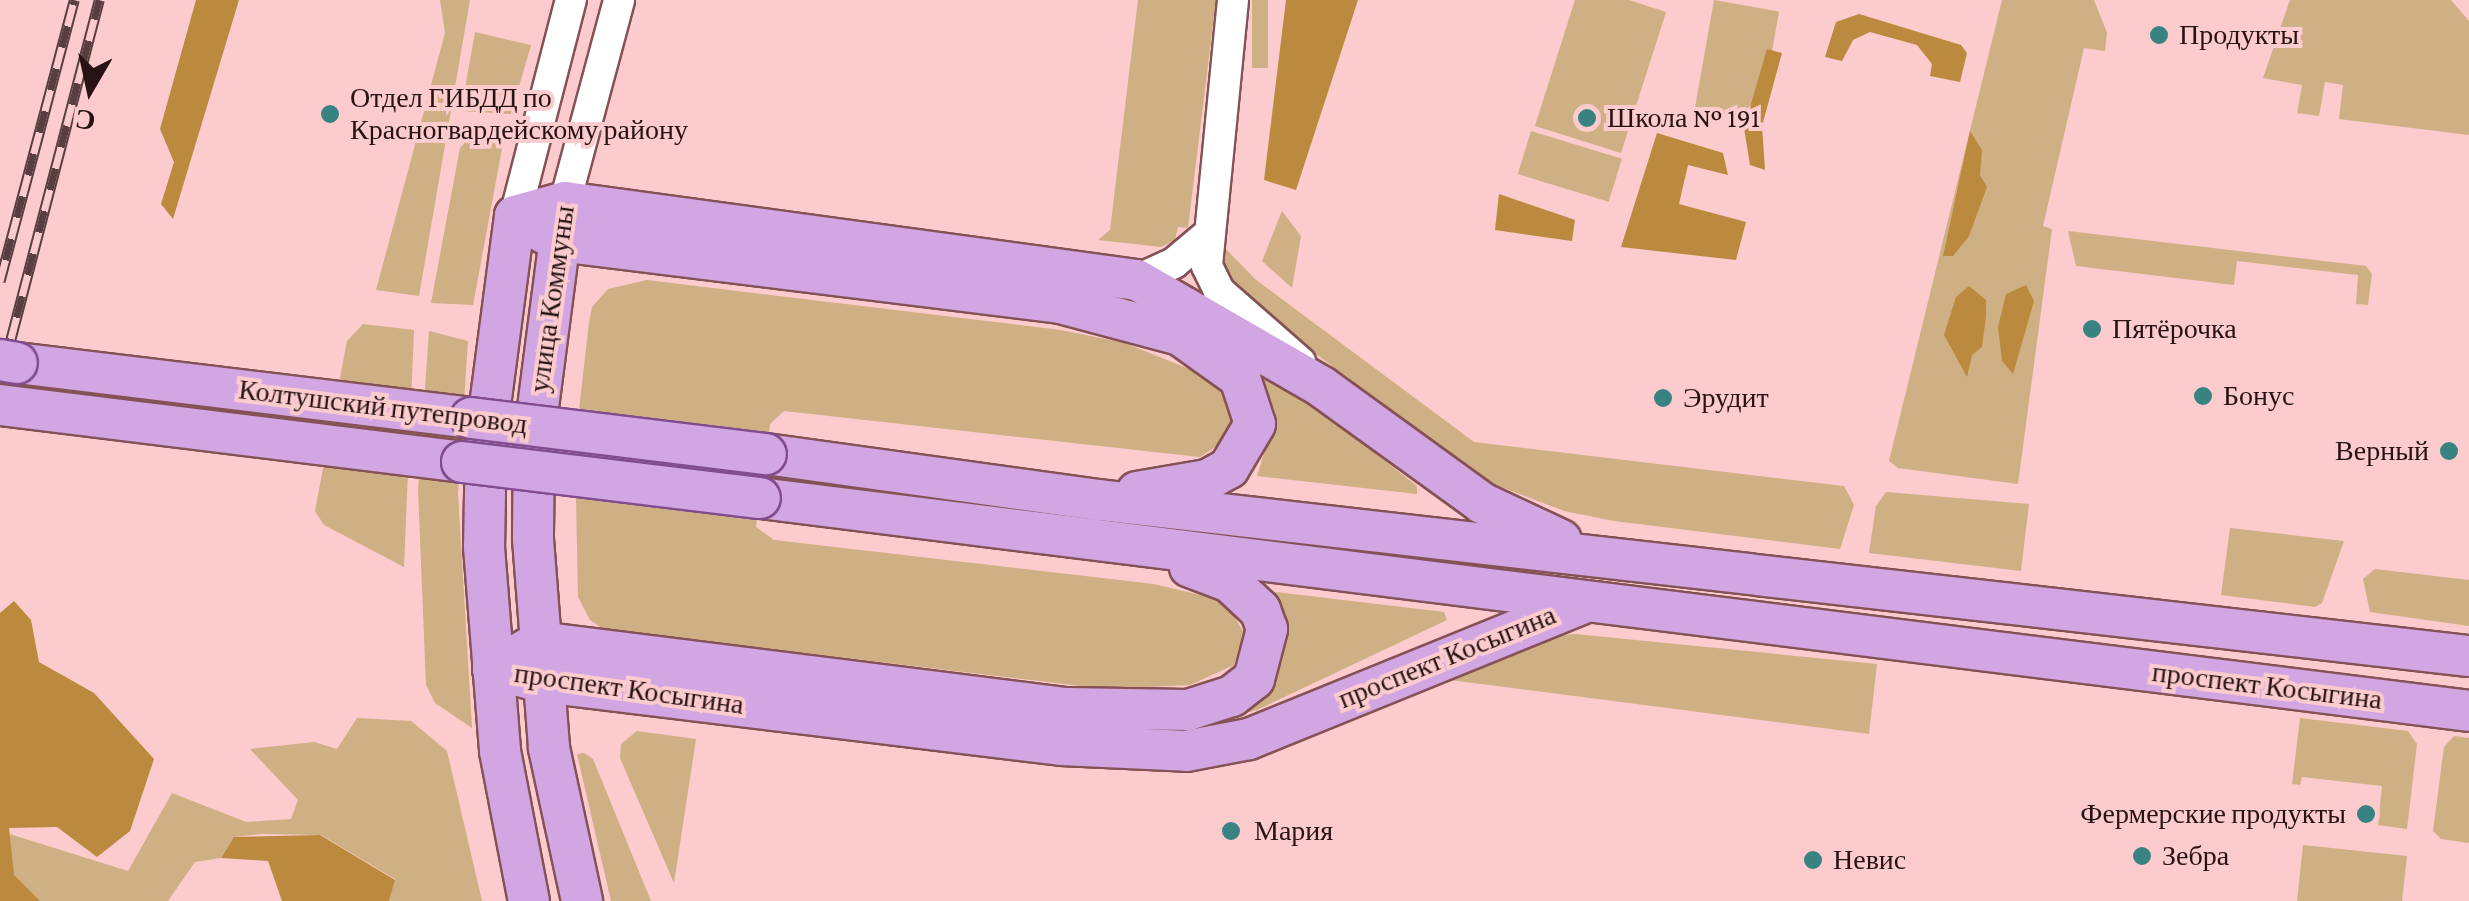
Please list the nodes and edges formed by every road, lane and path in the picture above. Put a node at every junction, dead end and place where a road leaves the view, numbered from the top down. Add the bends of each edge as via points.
1 (571, 0) edge
2 (618, 0) edge
3 (1233, 0) edge
4 (565, 202) junction
5 (515, 216) junction
6 (1206, 237) junction
7 (558, 241) junction
8 (1137, 280) junction
9 (8, 361) edge
10 (1322, 387) junction
11 (2, 405) edge
12 (766, 454) joint
13 (760, 498) joint
14 (1099, 500) junction
15 (1094, 544) junction
16 (1592, 554) junction
17 (1588, 602) junction
18 (539, 642) junction
19 (2469, 656) edge
20 (494, 669) junction
21 (542, 682) junction
22 (2469, 711) edge
23 (528, 901) edge
24 (582, 901) edge

1 - 5 street, улица Коммуны
2 - 4 street, улица Коммуны
3 - 6 street
4 - 5 main road, проспект Косыгина
4 - 7 main road, улица Коммуны
4 - 8 main road, проспект Косыгина
5 - 7 main road, проспект Косыгина
5 - 20 main road, улица Коммуны via 486,436 484,546
6 - 8 street via 1174,263
6 - 10 street via 1207,266 1219,290
7 - 14 main road, проспект Косыгина via 1060,303 1180,336 1240,378 1254,424 1230,468 1207,480
7 - 18 main road, улица Коммуны via 534,439
8 - 10 main road, проспект Косыгина
9 - 12 main road, Колтушский путепровод, bridge
10 - 16 main road, проспект Косыгина via 1482,503
11 - 13 main road, Колтушский путепровод, bridge
12 - 14 main road, проспект Косыгина
13 - 15 main road, проспект Косыгина
14 - 16 main road, проспект Косыгина
15 - 17 main road, проспект Косыгина
15 - 18 main road, проспект Косыгина via 1230,582 1260,610 1267,629 1254,680 1232,696 1188,710 1128,712
16 - 19 main road, проспект Косыгина
17 - 21 main road, проспект Косыгина via 1249,739 1186,751 1100,749
17 - 22 main road, проспект Косыгина
18 - 20 main road, проспект Косыгина
18 - 21 main road, улица Коммуны
20 - 21 main road, проспект Косыгина
20 - 23 main road, улица Коммуны via 511,828
21 - 24 main road, улица Коммуны via 551,760

